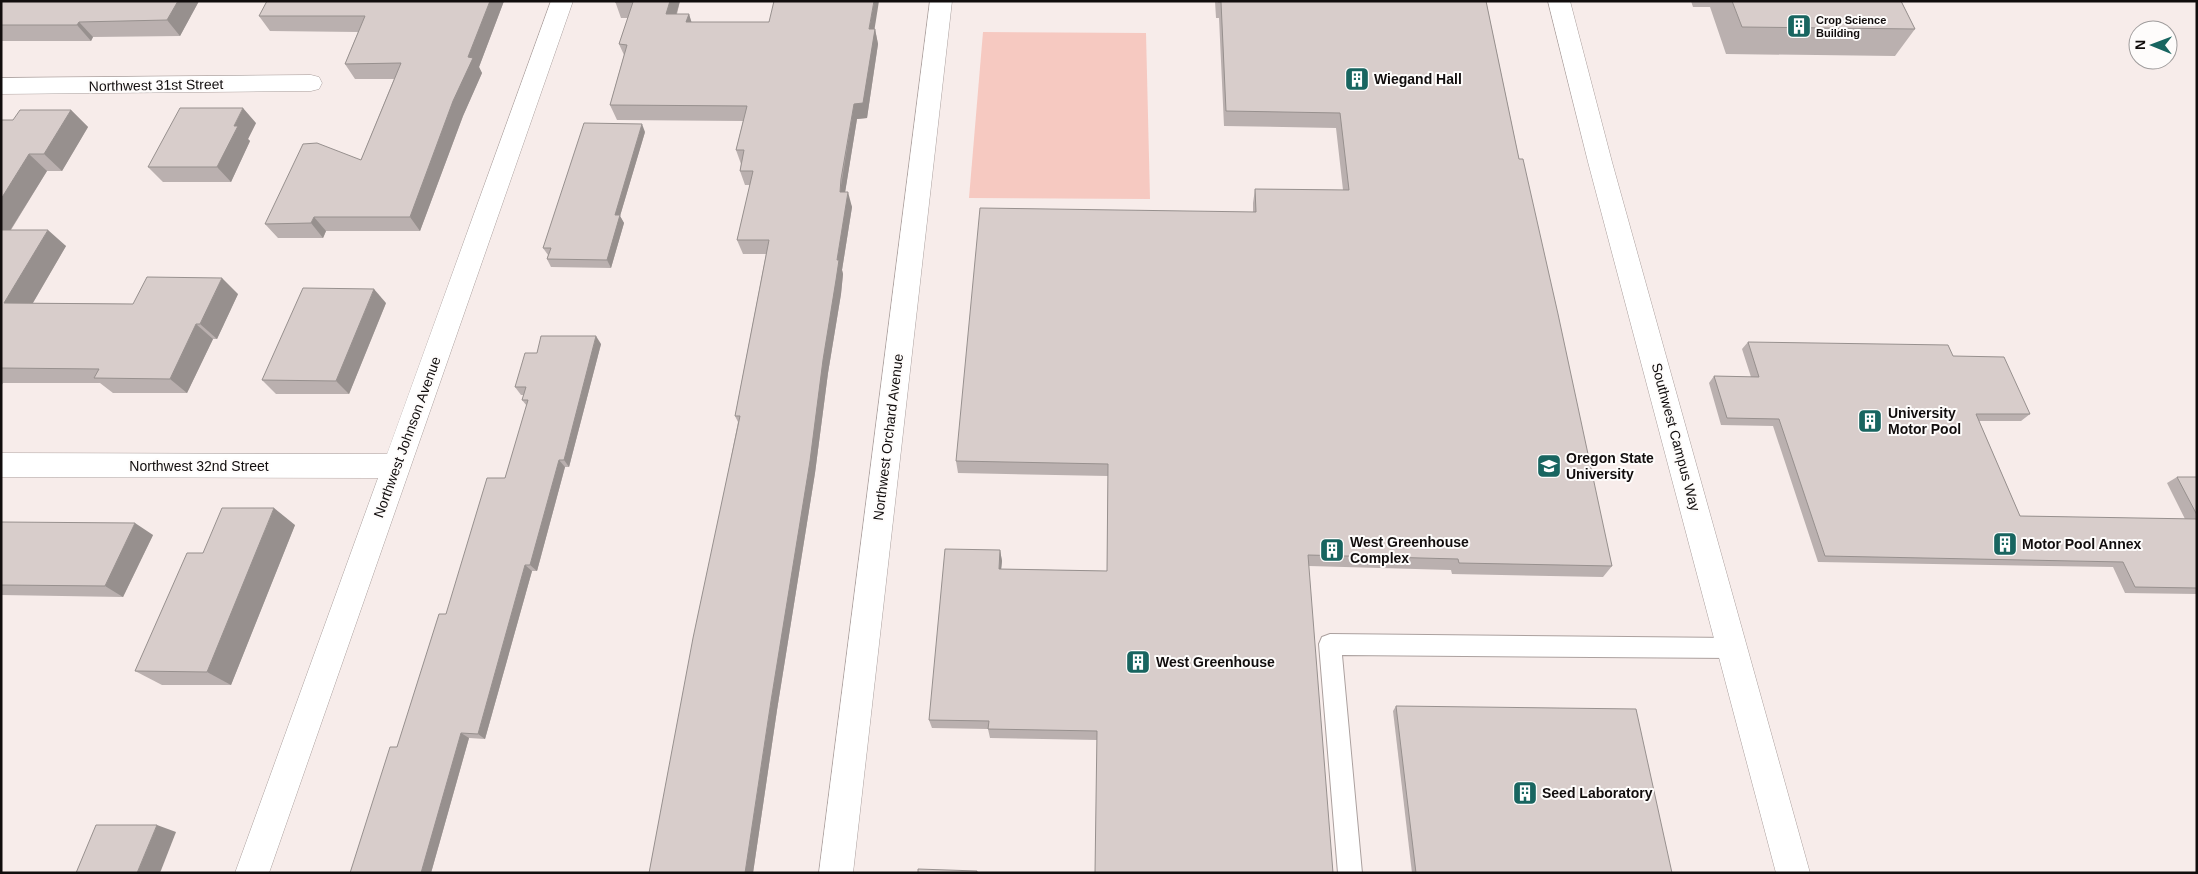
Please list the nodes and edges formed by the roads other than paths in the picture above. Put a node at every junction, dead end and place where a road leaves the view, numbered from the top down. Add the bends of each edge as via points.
1 (562, 1) edge
2 (941, 1) edge
3 (1559, 1) edge
4 (311, 83) dead end
5 (1, 86) edge
6 (1, 465) edge
7 (397, 466) junction
8 (1732, 648) junction
9 (252, 873) edge
10 (836, 873) edge
11 (1350, 873) edge
12 (1793, 873) edge

1 - 7 street, Northwest Johnson Avenue
2 - 10 street, Northwest Orchard Avenue
3 - 8 street, Southwest Campus Way
4 - 5 street, Northwest 31st Street
6 - 7 street, Northwest 32nd Street
7 - 9 street, Northwest Johnson Avenue
8 - 11 lane via 1330,644
8 - 12 street, Southwest Campus Way

